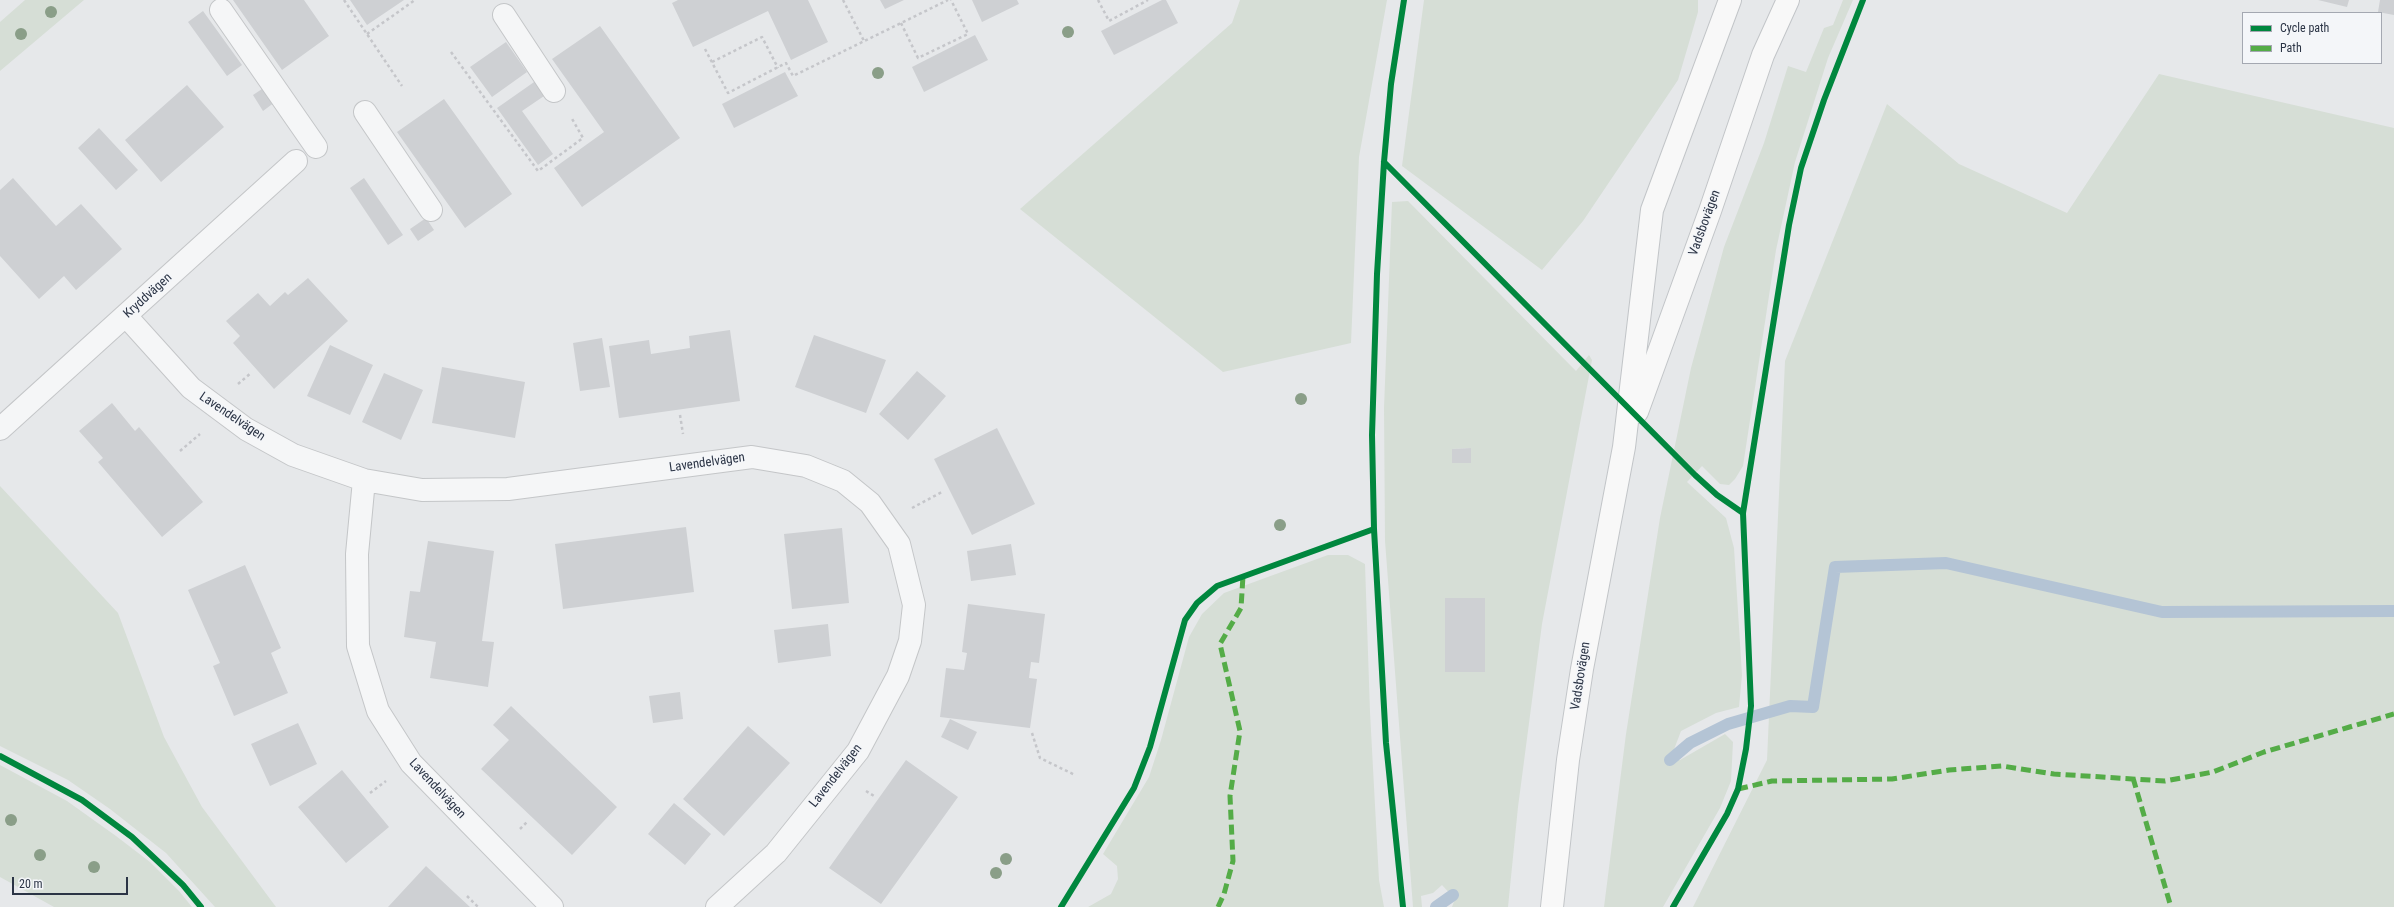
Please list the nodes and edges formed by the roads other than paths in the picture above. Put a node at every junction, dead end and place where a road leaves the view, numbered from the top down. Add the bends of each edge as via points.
1 (1730, 0) edge
2 (1788, 0) edge
3 (221, 10) dead end
4 (504, 15) dead end
5 (554, 90) road end
6 (365, 112) dead end
7 (316, 147) dead end
8 (296, 161) dead end
9 (431, 210) dead end
10 (126, 316) junction
11 (0, 428) edge
12 (1624, 447) junction
13 (364, 480) junction
14 (552, 907) edge
15 (717, 907) edge
16 (1552, 907) edge

1 - 12 main road, Vadsbovägen via 1652,210
2 - 12 main road, Vadsbovägen via 1763,55 1710,211
3 - 7 street
4 - 5 street
6 - 9 street
8 - 10 street, Kryddvägen
10 - 11 street, Kryddvägen
10 - 13 street, Lavendelvägen via 191,388 246,429 293,455
12 - 16 main road, Vadsbovägen via 1582,669 1568,760
13 - 14 street, Lavendelvägen via 357,554 358,646 378,711 411,763
13 - 15 street, Lavendelvägen via 422,490 508,490 752,457 806,466 843,481 870,503 899,544 914,605 910,641 898,676 858,752 776,853

